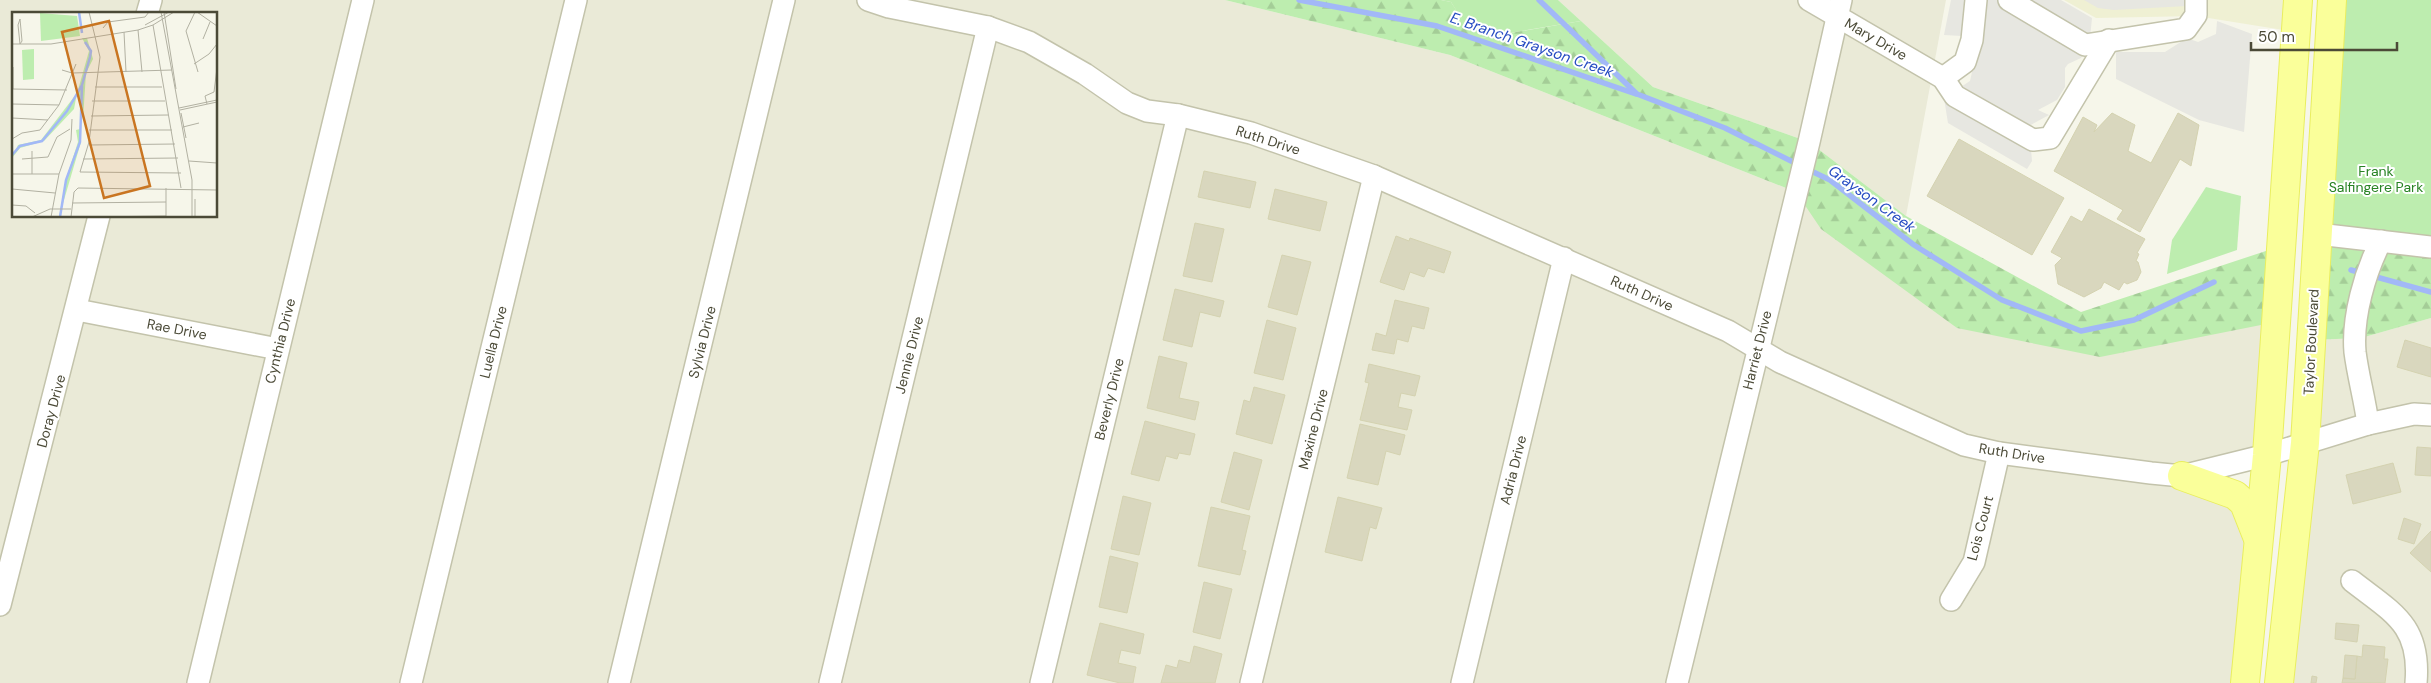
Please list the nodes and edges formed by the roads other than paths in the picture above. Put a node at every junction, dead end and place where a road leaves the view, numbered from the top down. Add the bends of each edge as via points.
1 (363, 0) edge
2 (576, 0) edge
3 (784, 0) edge
4 (868, 0) edge
5 (1809, 0) edge
6 (1976, 0) edge
7 (2009, 0) edge
8 (2196, 0) edge
9 (2298, 0) edge
10 (2332, 0) edge
11 (1839, 8) edge
12 (988, 27) junction
13 (2109, 40) junction
14 (1943, 78) junction
15 (1178, 115) junction
16 (1374, 176) junction
17 (99, 218) edge
18 (2318, 234) junction
19 (2431, 247) edge
20 (2376, 250) junction
21 (1564, 258) junction
22 (77, 310) junction
23 (1757, 348) junction
24 (278, 349) junction
25 (2431, 415) edge
26 (2368, 424) junction
27 (2305, 443) junction
28 (1999, 453) junction
29 (2267, 455) junction
30 (2182, 476) junction
31 (2258, 539) junction
32 (2352, 581) dead end
33 (1951, 600) dead end
34 (0, 605) edge
35 (198, 683) edge
36 (411, 683) edge
37 (619, 683) edge
38 (830, 683) edge
39 (1041, 683) edge
40 (1252, 683) edge
41 (1462, 683) edge
42 (1677, 683) edge
43 (2245, 683) edge
44 (2280, 683) edge
45 (2416, 683) edge

1 - 24 street, Cynthia Drive
2 - 36 street, Luella Drive
3 - 37 street, Sylvia Drive
4 - 12 street, Ruth Drive
5 - 11 street, Mary Drive
6 - 14 street via 1972,40 1964,62
7 - 13 street via 2085,45
8 - 13 street via 2196,16 2186,29
9 - 29 main road
10 - 18 main road, Taylor Boulevard
11 - 14 street, Mary Drive
11 - 23 street, Harriet Drive
12 - 15 street, Ruth Drive via 1029,42 1127,103
12 - 38 street, Jennie Drive
13 - 14 street via 2050,138 2034,140 1955,96
15 - 16 street, Ruth Drive via 1251,133
15 - 39 street, Beverly Drive
16 - 21 street, Ruth Drive
16 - 40 street, Maxine Drive
17 - 22 street, Doray Drive
18 - 20 street
18 - 27 main road, Taylor Boulevard
19 - 20 street
20 - 26 street via 2356,313 2355,352
21 - 23 street, Ruth Drive
21 - 41 street, Adria Drive
22 - 24 street, Rae Drive
22 - 34 street, Doray Drive
23 - 28 street, Ruth Drive via 1780,362 1964,445
23 - 42 street, Harriet Drive
24 - 35 street, Cynthia Drive
25 - 26 street, Ruth Drive via 2414,414
26 - 27 street, Ruth Drive
27 - 29 street, Ruth Drive
27 - 44 main road, Taylor Boulevard
28 - 30 street, Ruth Drive
28 - 33 street, Lois Court via 1974,562
29 - 30 street, Ruth Drive
29 - 31 main road
30 - 31 main road via 2235,495 2244,503
31 - 43 main road
32 - 45 street via 2404,626 2414,642 2418,663

